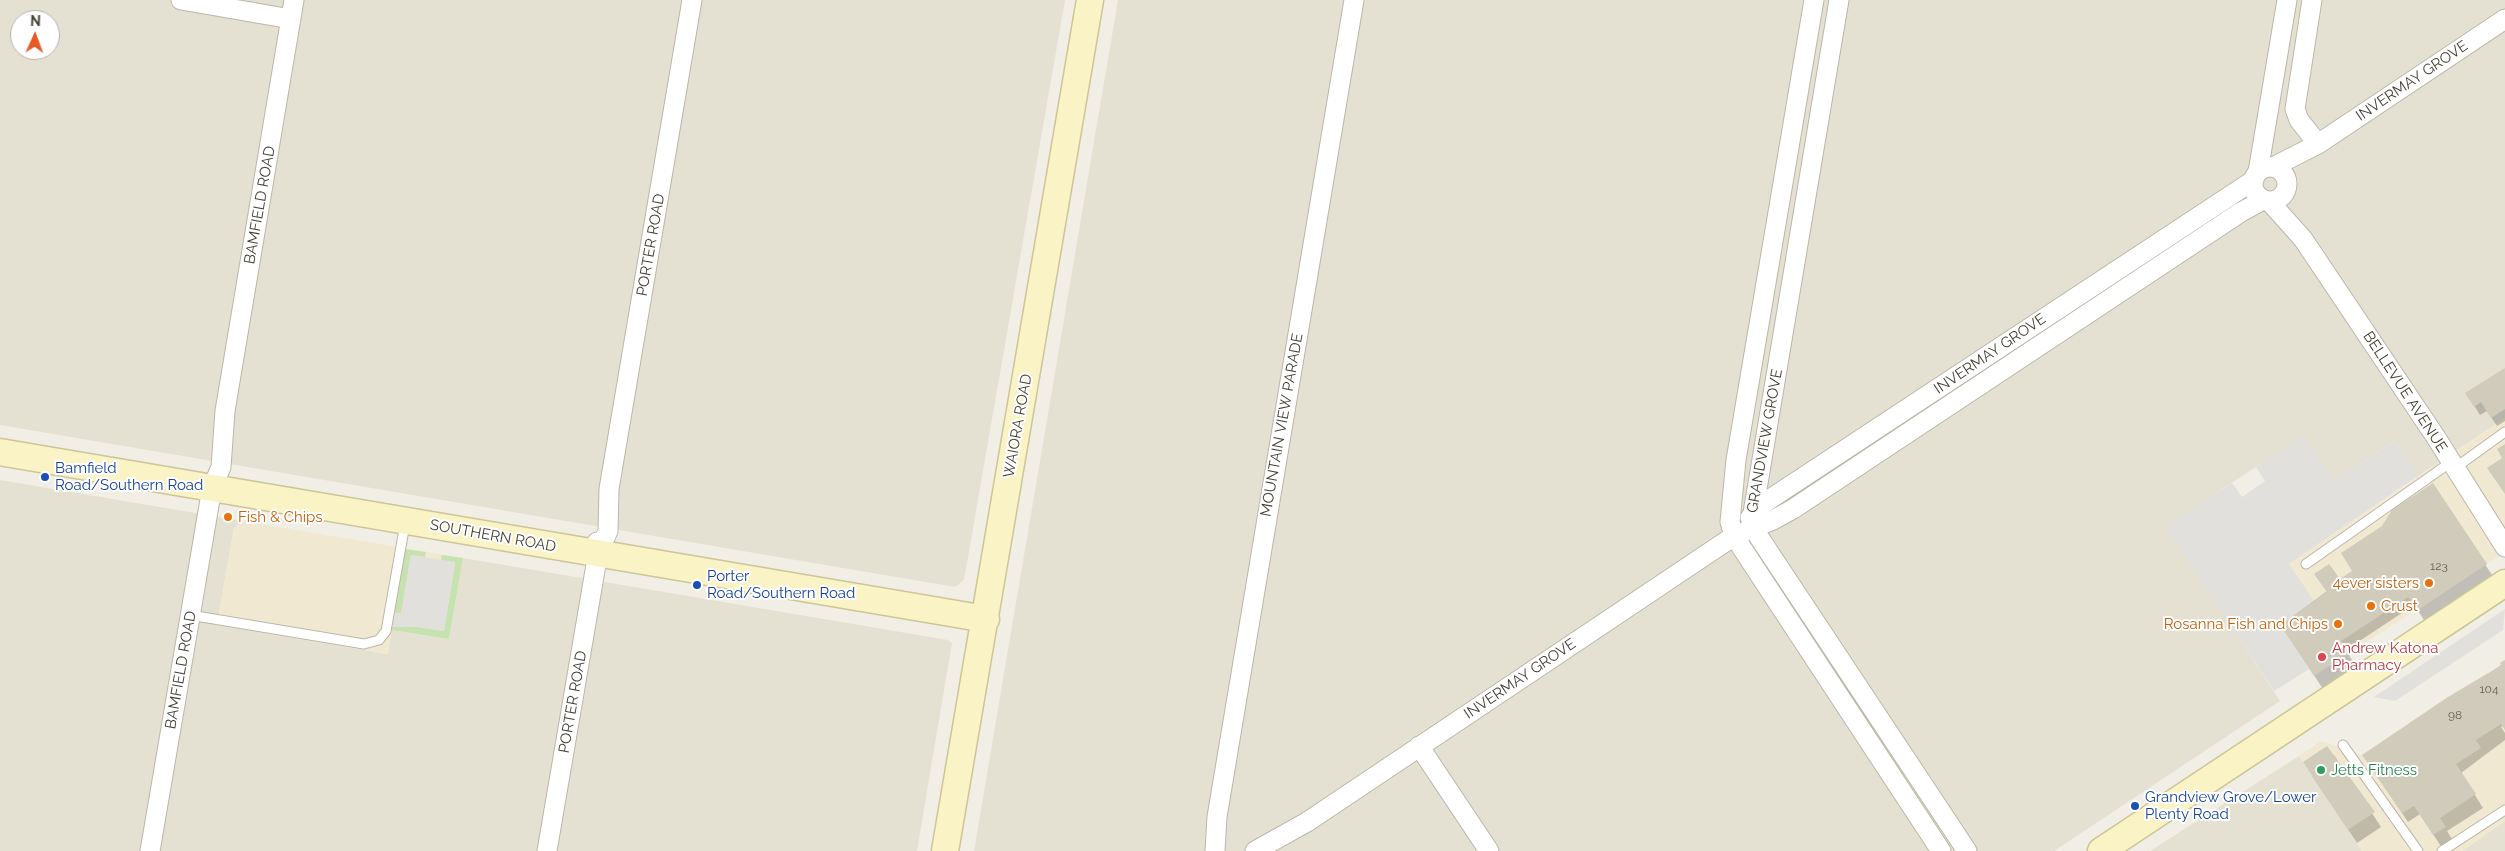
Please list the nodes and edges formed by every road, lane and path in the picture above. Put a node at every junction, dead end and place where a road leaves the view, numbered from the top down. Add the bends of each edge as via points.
1 (181, 0) edge
2 (294, 0) edge
3 (692, 0) edge
4 (1090, 0) edge
5 (1354, 0) edge
6 (1814, 0) edge
7 (1839, 0) edge
8 (2287, 0) edge
9 (2312, 0) edge
10 (2505, 18) edge
11 (291, 19) junction
12 (2318, 144) junction
13 (2261, 173) junction
14 (2287, 186) junction
15 (2266, 201) junction
16 (2303, 239) junction
17 (2505, 432) edge
18 (0, 452) edge
19 (2453, 465) junction
20 (212, 488) junction
21 (406, 521) junction
22 (1753, 522) junction
23 (1734, 536) junction
24 (2505, 547) edge
25 (598, 554) junction
26 (2306, 564) dead end
27 (2505, 584) edge
28 (190, 615) junction
29 (986, 619) junction
30 (2343, 745) dead end
31 (1419, 746) junction
32 (2505, 810) edge
33 (1307, 822) junction
34 (150, 851) edge
35 (547, 851) edge
36 (945, 851) edge
37 (1215, 851) edge
38 (1255, 851) edge
39 (1276, 851) edge
40 (1489, 851) edge
41 (1941, 851) edge
42 (1967, 851) edge
43 (2101, 851) edge
44 (2418, 851) edge
45 (2442, 851) edge

1 - 11 street
2 - 11 street, BAMFIELD ROAD
3 - 25 street, PORTER ROAD via 609,489 608,531
4 - 29 main road, WAIORA ROAD
5 - 37 street, MOUNTAIN VIEW PARADE via 1217,817
6 - 23 street, GRANDVIEW GROVE via 1736,460 1730,509
7 - 22 street, GRANDVIEW GROVE
8 - 13 street
9 - 12 street via 2295,109 2298,120
10 - 12 street, INVERMAY GROVE
11 - 20 street, BAMFIELD ROAD via 225,411 221,467
12 - 13 street, INVERMAY GROVE
12 - 14 street, INVERMAY GROVE
13 - 14 street via 2282,172
13 - 15 street via 2254,190
13 - 22 street, INVERMAY GROVE via 1761,505
14 - 15 street via 2279,199
14 - 16 street, BELLEVUE AVENUE
15 - 16 street, BELLEVUE AVENUE
15 - 22 street, INVERMAY GROVE via 2241,212 1793,509
16 - 19 street, BELLEVUE AVENUE
17 - 19 lane
18 - 20 main road, SOUTHERN ROAD
19 - 24 street, BELLEVUE AVENUE
19 - 26 lane
20 - 21 main road, SOUTHERN ROAD
20 - 28 street, BAMFIELD ROAD
21 - 25 main road, SOUTHERN ROAD
21 - 28 lane via 386,631 379,640 364,644
22 - 23 street, INVERMAY GROVE
22 - 42 street, GRANDVIEW GROVE
23 - 31 street, INVERMAY GROVE
23 - 41 street, GRANDVIEW GROVE
25 - 29 main road, SOUTHERN ROAD
25 - 35 street, PORTER ROAD
27 - 43 main road
28 - 34 street, BAMFIELD ROAD
29 - 36 main road, WAIORA ROAD
30 - 44 lane
31 - 33 street, INVERMAY GROVE
31 - 40 street
32 - 45 lane
33 - 38 street, INVERMAY GROVE
33 - 39 street, INVERMAY GROVE

